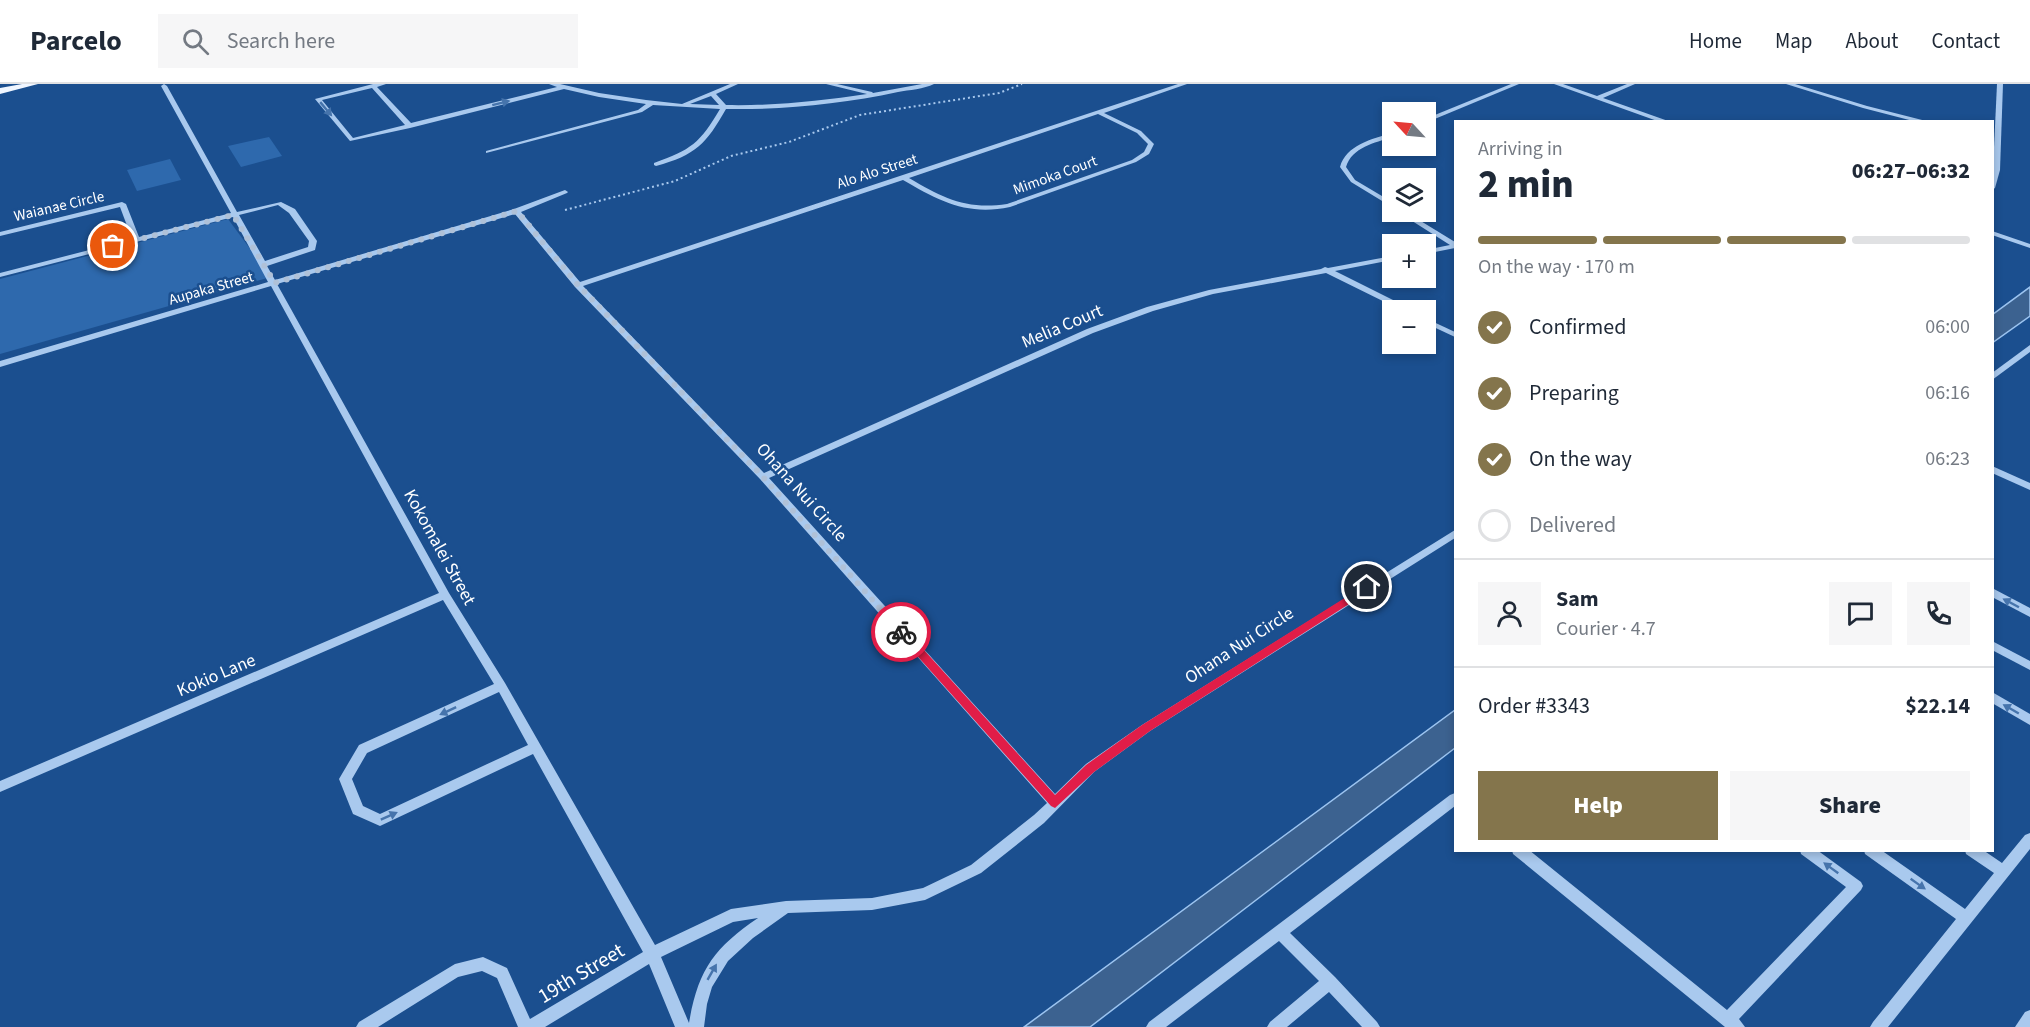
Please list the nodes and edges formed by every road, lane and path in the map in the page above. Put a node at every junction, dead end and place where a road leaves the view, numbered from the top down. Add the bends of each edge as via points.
1 (34, 84) edge
2 (383, 84) edge
3 (552, 84) edge
4 (735, 84) edge
5 (829, 84) edge
6 (931, 84) edge
7 (1022, 84) edge
8 (1184, 84) edge
9 (1516, 84) edge
10 (1557, 84) edge
11 (1632, 84) edge
12 (1789, 84) edge
13 (2000, 84) edge
14 (164, 86) dead end
15 (373, 86) junction
16 (564, 87) junction
17 (846, 89) junction
18 (0, 91) edge
19 (713, 94) junction
20 (877, 95) junction
21 (1599, 97) junction
22 (839, 101) junction
23 (653, 103) junction
24 (680, 106) junction
25 (724, 107) junction
26 (1098, 112) junction
27 (1436, 117) edge
28 (1662, 120) edge
29 (1919, 120) edge
30 (410, 126) junction
31 (1995, 134) edge
32 (1382, 139) edge
33 (488, 152) dead end
34 (656, 164) dead end
35 (903, 177) junction
36 (1994, 181) edge
37 (565, 192) dead end
38 (1382, 199) edge
39 (517, 211) junction
40 (558, 211) dead end
41 (233, 215) junction
42 (1418, 222) edge
43 (0, 234) edge
44 (1994, 234) edge
45 (136, 240) junction
46 (1454, 245) edge
47 (1454, 246) edge
48 (2030, 246) edge
49 (1436, 250) edge
50 (1382, 260) edge
51 (264, 264) junction
52 (1325, 269) junction
53 (0, 275) edge
54 (275, 283) junction
55 (578, 285) junction
56 (1386, 300) edge
57 (1436, 326) edge
58 (1454, 334) edge
59 (2030, 348) edge
60 (0, 363) edge
61 (1994, 375) edge
62 (1994, 470) edge
63 (763, 477) junction
64 (2030, 488) edge
65 (1454, 534) edge
66 (1994, 593) edge
67 (445, 595) junction
68 (2030, 613) edge
69 (1994, 646) edge
70 (2030, 666) edge
71 (501, 686) junction
72 (1994, 699) edge
73 (2030, 720) edge
74 (535, 747) junction
75 (0, 788) edge
76 (1454, 801) edge
77 (1055, 803) junction
78 (2030, 839) edge
79 (1520, 852) edge
80 (1809, 852) edge
81 (1873, 852) edge
82 (1974, 852) edge
83 (2004, 872) junction
84 (786, 907) junction
85 (1966, 918) junction
86 (1279, 932) junction
87 (652, 954) junction
88 (1330, 982) junction
89 (2030, 1017) edge
90 (1733, 1023) edge
91 (364, 1027) edge
92 (526, 1027) edge
93 (531, 1027) edge
94 (683, 1027) edge
95 (696, 1027) edge
96 (1155, 1027) edge
97 (1275, 1027) edge
98 (1372, 1027) edge
99 (1878, 1027) edge
100 (2023, 1027) edge

1 - 18 main road
2 - 15 street
3 - 16 street
4 - 19 street
5 - 17 street
6 - 20 street
7 - 40 path via 999,93 860,115 789,142 731,156 664,185
8 - 26 street, Alo Alo Street
9 - 27 street
10 - 21 street
11 - 21 street
12 - 29 street
13 - 31 street
14 - 41 street, Kokomalei Street
15 - 30 street
15 -> 30 street via 318,99 352,140
16 - 23 street
30 -> 16 street
17 - 20 street
17 - 22 street
19 - 24 street
19 - 25 street
20 - 22 street
21 - 28 street
22 - 25 street
23 - 24 street
23 - 33 street via 640,111
24 - 25 street
25 - 34 street via 698,147
26 - 35 street, Alo Alo Street
26 - 35 street, Mimoka Court via 1144,134 1151,144 1148,153 1008,206 993,208 948,204
31 - 36 street
32 - 38 street via 1353,151 1345,158 1343,167 1353,181
35 - 55 street, Alo Alo Street
37 - 39 street, Aupaka Street
39 - 54 street, Aupaka Street
39 - 55 street, Ohana Nui Circle
41 - 45 street
41 - 51 street, Kokomalei Street
41 - 51 street via 279,203 292,211 313,241 312,248
42 - 46 street
43 - 45 street, Waianae Circle via 122,204
44 - 48 street
45 - 53 street
47 - 49 street
50 - 52 street, Melia Court
51 - 54 street, Kokomalei Street
52 - 56 street
52 - 63 street, Melia Court via 1212,292 1090,331
54 - 60 street, Aupaka Street
54 - 67 street, Kokomalei Street
55 - 63 street, Ohana Nui Circle
57 - 58 street
59 - 61 street
62 - 64 street
63 - 77 street, Ohana Nui Circle
65 - 77 street, Ohana Nui Circle via 1146,728 1090,768
68 -> 66 street
67 - 71 street, Kokomalei Street
67 - 75 street, Kokio Lane
69 - 70 street
71 - 74 street, Kokomalei Street
71 -> 74 street via 363,749 345,779 358,810 380,820
73 -> 72 street
74 - 87 street, Kokomalei Street
76 - 86 street
77 - 84 street, Ohana Nui Circle via 1012,843 976,869 925,894 872,904
78 - 83 street
79 - 90 street
90 -> 80 street via 1856,886
81 -> 85 street
82 - 83 street
83 - 85 street
84 - 87 street, Ohana Nui Circle via 731,916
95 -> 84 street via 699,996 714,966 740,938
85 - 99 street
86 - 88 street
86 - 96 street
87 - 93 street, 19th Street
87 - 94 street, Kokomalei Street
88 - 97 street
88 - 98 street
89 - 100 street
91 - 92 street via 455,971 483,964 502,972

